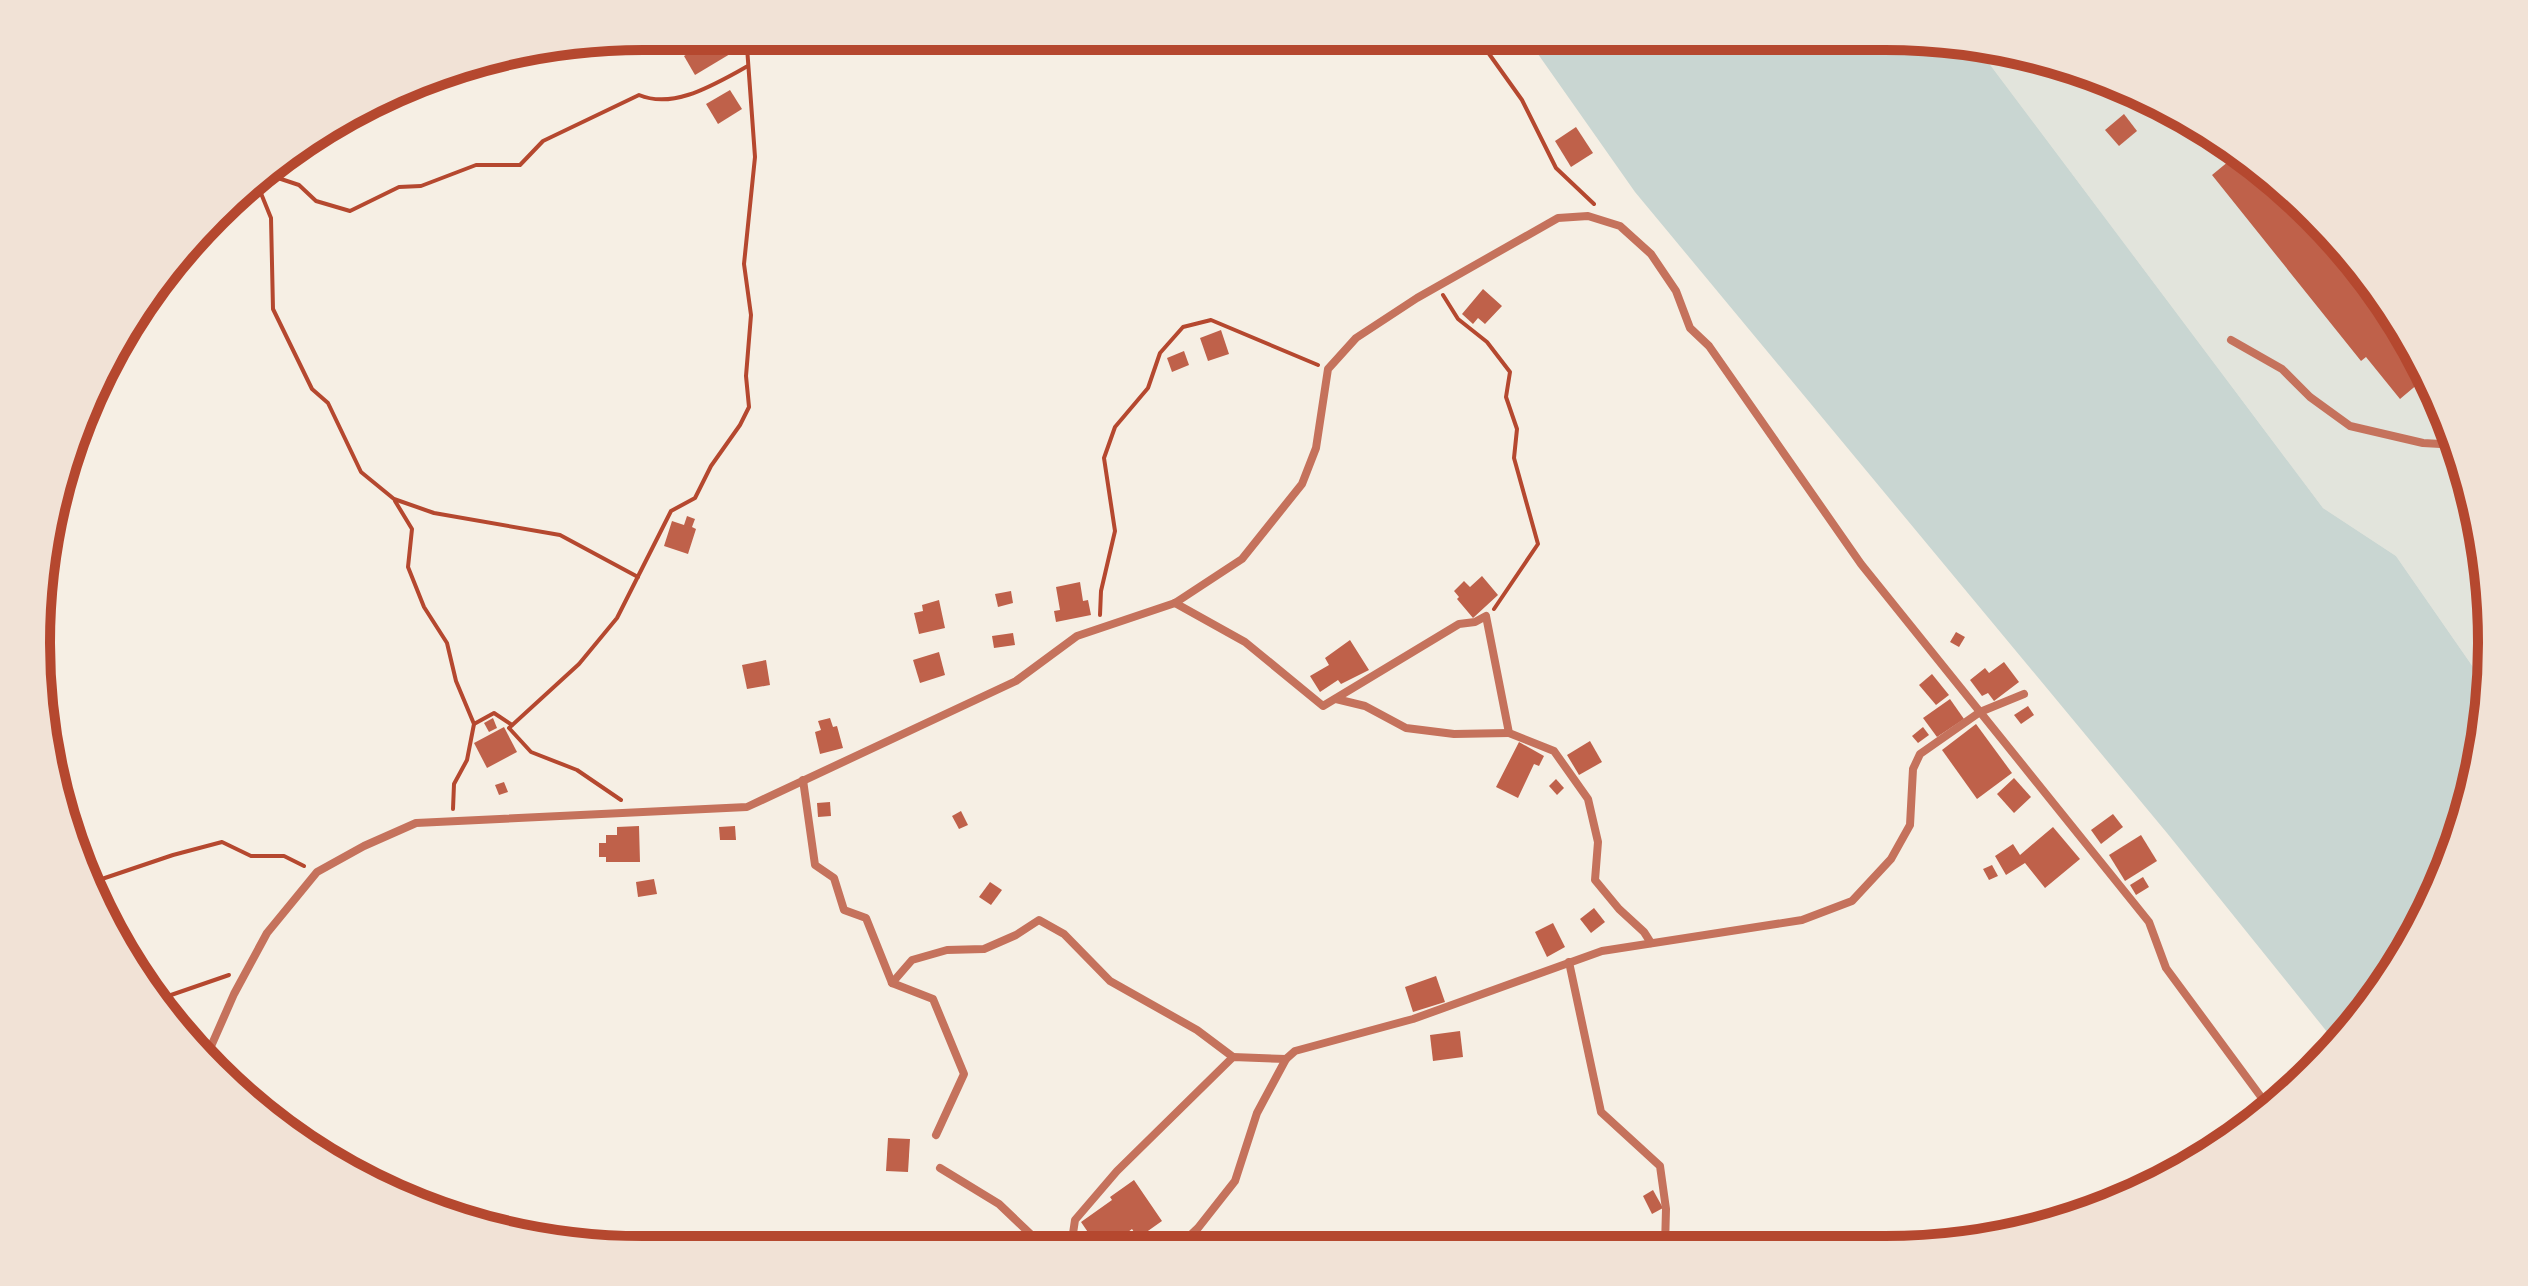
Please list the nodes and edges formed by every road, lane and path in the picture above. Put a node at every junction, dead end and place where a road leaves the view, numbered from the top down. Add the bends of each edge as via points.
1 (747, 50) edge
2 (1486, 50) edge
3 (748, 66) junction
4 (276, 177) edge
5 (260, 191) edge
6 (1598, 207) dead end
7 (1437, 287) junction
8 (2231, 340) dead end
9 (1328, 369) junction
10 (2444, 444) edge
11 (394, 499) junction
12 (638, 577) junction
13 (1175, 603) junction
14 (1486, 616) junction
15 (1099, 629) junction
16 (2024, 694) dead end
17 (1336, 699) junction
18 (1980, 712) junction
19 (474, 724) junction
20 (512, 725) junction
21 (1509, 733) junction
22 (803, 780) junction
23 (641, 812) junction
24 (452, 822) junction
25 (317, 872) junction
26 (99, 880) edge
27 (1651, 943) junction
28 (1569, 962) junction
29 (247, 970) junction
30 (892, 983) junction
31 (167, 995) edge
32 (211, 1048) edge
33 (1233, 1057) junction
34 (1286, 1059) junction
35 (2263, 1099) edge
36 (936, 1135) dead end
37 (940, 1168) dead end
38 (1032, 1236) edge
39 (1073, 1236) edge
40 (1190, 1236) edge
41 (1665, 1236) edge

1 - 3 path
2 - 6 path via 1522,100 1556,168
3 - 4 path via 702,91 654,101 639,95 543,141 520,165 476,165 421,186 399,187 350,211 316,201 299,185
3 - 12 path via 755,157 744,264 751,315 749,407 695,498 671,511
5 - 11 path via 271,218 273,309 361,472
7 - 9 street via 1356,338
7 - 14 path via 1458,319 1487,342 1510,372 1506,397 1517,429 1514,458 1538,544
7 - 18 street via 1558,218 1588,216 1620,226 1651,254 1676,291 1690,328 1709,346 1861,564
8 - 10 street via 2282,369 2350,426
9 - 13 street via 1316,448 1302,484 1242,559
9 - 15 path via 1211,320 1183,327 1160,353 1148,388 1115,427 1104,458 1115,531 1101,591
11 - 12 path via 434,513 560,535
11 - 19 path via 412,529 408,567 424,607 447,643
12 - 20 path via 617,618 579,664
13 - 15 street
13 - 17 street via 1245,642 1323,706
14 - 17 street via 1459,624
14 - 21 street
15 - 22 street via 1077,636 1016,681
16 - 18 street
17 - 21 street via 1365,706 1406,728
18 - 27 street via 1920,754 1913,769 1910,825 1891,859 1852,901 1802,920
18 - 35 street via 2149,922 2166,968
19 - 20 path via 494,713
19 - 24 path via 467,760 454,784
20 - 23 path via 509,728 531,752 577,770
21 - 27 street via 1554,751 1588,799 1598,842 1595,880
22 - 23 street via 747,807
22 - 30 street via 815,865 834,878 844,910 866,918
23 - 24 street
24 - 25 street via 416,823
25 - 26 path via 284,856 251,856 222,842
25 - 29 street via 267,933
27 - 28 street
28 - 34 street via 1413,1019 1295,1051
28 - 41 street via 1601,1112 1660,1166
29 - 31 path
29 - 32 street
30 - 33 street via 912,960 947,950 984,949 1039,920 1064,934 1110,981 1197,1030
30 - 36 street via 933,999 964,1074
33 - 34 street
33 - 39 street via 1117,1171 1075,1220
34 - 40 street via 1257,1113 1235,1181
37 - 38 street via 999,1204

